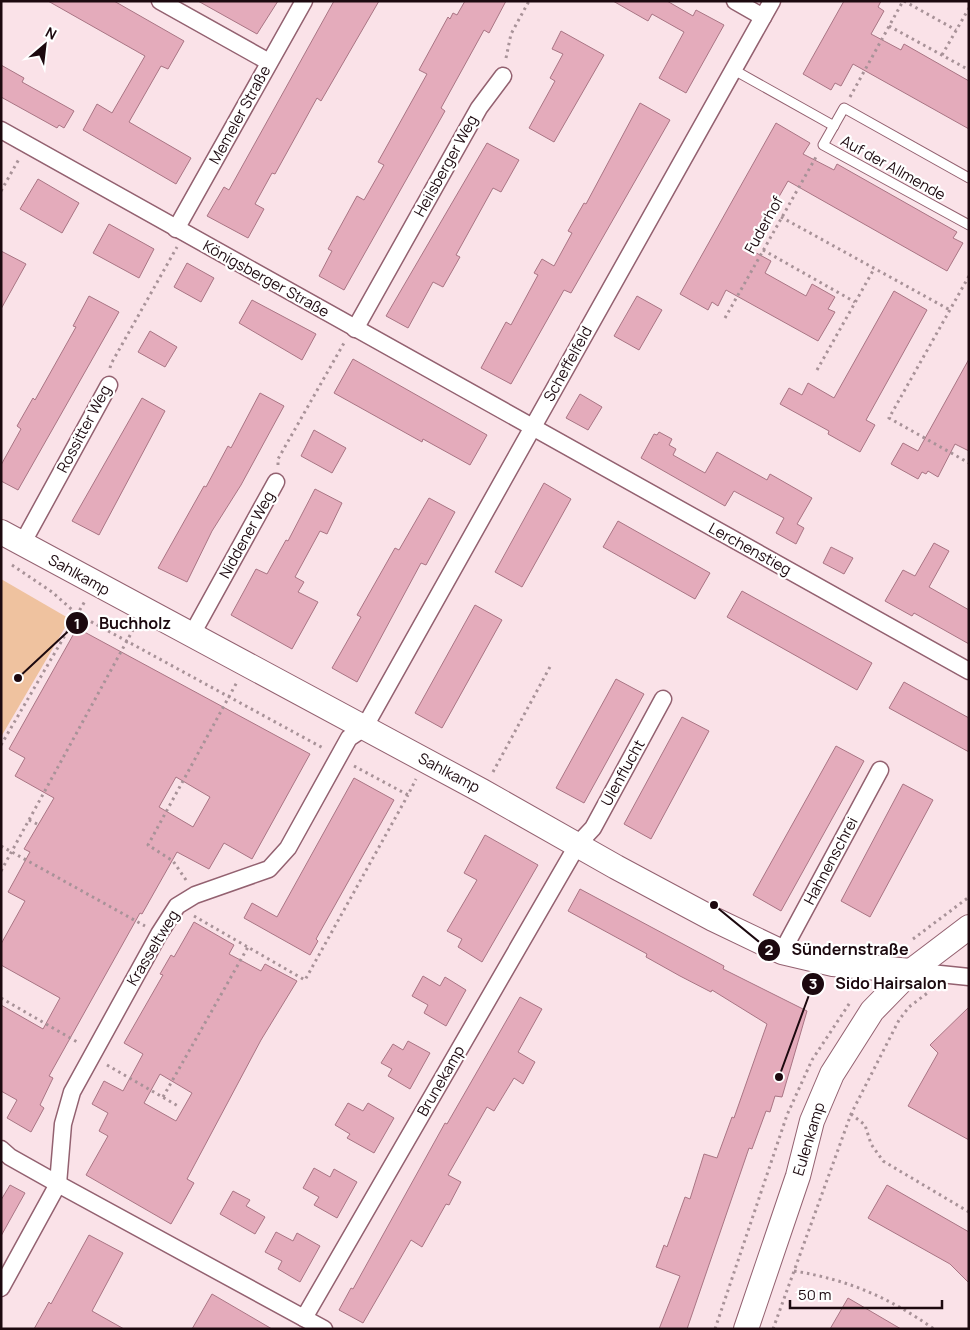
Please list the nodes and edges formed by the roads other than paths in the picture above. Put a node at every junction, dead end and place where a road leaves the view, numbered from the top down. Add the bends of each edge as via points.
1 (160, 1) edge
2 (304, 1) edge
3 (735, 1) edge
4 (772, 1) edge
5 (763, 17) junction
6 (270, 62) junction
7 (734, 70) junction
8 (504, 76) road end
9 (834, 126) junction
10 (1, 130) edge
11 (969, 178) edge
12 (969, 226) edge
13 (181, 231) junction
14 (354, 328) junction
15 (109, 385) road end
16 (532, 428) junction
17 (276, 482) road end
18 (1, 532) edge
19 (15, 553) junction
20 (192, 636) junction
21 (969, 671) edge
22 (664, 699) dead end
23 (364, 728) junction
24 (880, 770) dead end
25 (578, 844) junction
26 (969, 927) edge
27 (782, 952) junction
28 (911, 971) junction
29 (969, 977) edge
30 (1, 1149) edge
31 (58, 1184) junction
32 (1, 1288) edge
33 (304, 1318) junction
34 (324, 1329) edge
35 (746, 1329) edge

1 - 6 street
2 - 6 street, Memeler Straße
3 - 5 street
4 - 5 street, Scheffelfeld
5 - 7 street, Scheffelfeld
6 - 13 street, Memeler Straße
7 - 9 lane, Auf der Allmende
7 - 16 street, Scheffelfeld
8 - 14 street, Heilsberger Weg via 479,108
9 - 11 lane, Auf der Allmende via 844,108
9 - 12 lane, Auf der Allmende via 823,145
10 - 13 street, Königsberger Straße
13 - 14 street, Königsberger Straße
14 - 16 street, Königsberger Straße
15 - 19 street, Rossitter Weg
16 - 21 street, Lerchenstieg
16 - 23 street, Scheffelfeld
17 - 20 street, Niddener Weg
18 - 19 street, Sahlkamp
19 - 20 street, Sahlkamp via 94,583
20 - 23 street, Sahlkamp
22 - 25 street, Ulenflucht via 593,828
23 - 25 street, Sahlkamp
23 - 31 street, Krasseltweg via 349,738 288,848 269,869 195,895 177,906 72,1092 63,1124
24 - 27 street, Hahnenschrei
25 - 27 street, Sahlkamp via 713,919
25 - 33 street, Brunekamp
26 - 28 street, Eulenkamp
27 - 28 street, Sahlkamp via 833,964
28 - 29 street
28 - 35 street, Eulenkamp via 872,1011 832,1074 812,1120 798,1176
30 - 31 street
31 - 32 street
31 - 33 street
33 - 34 street

